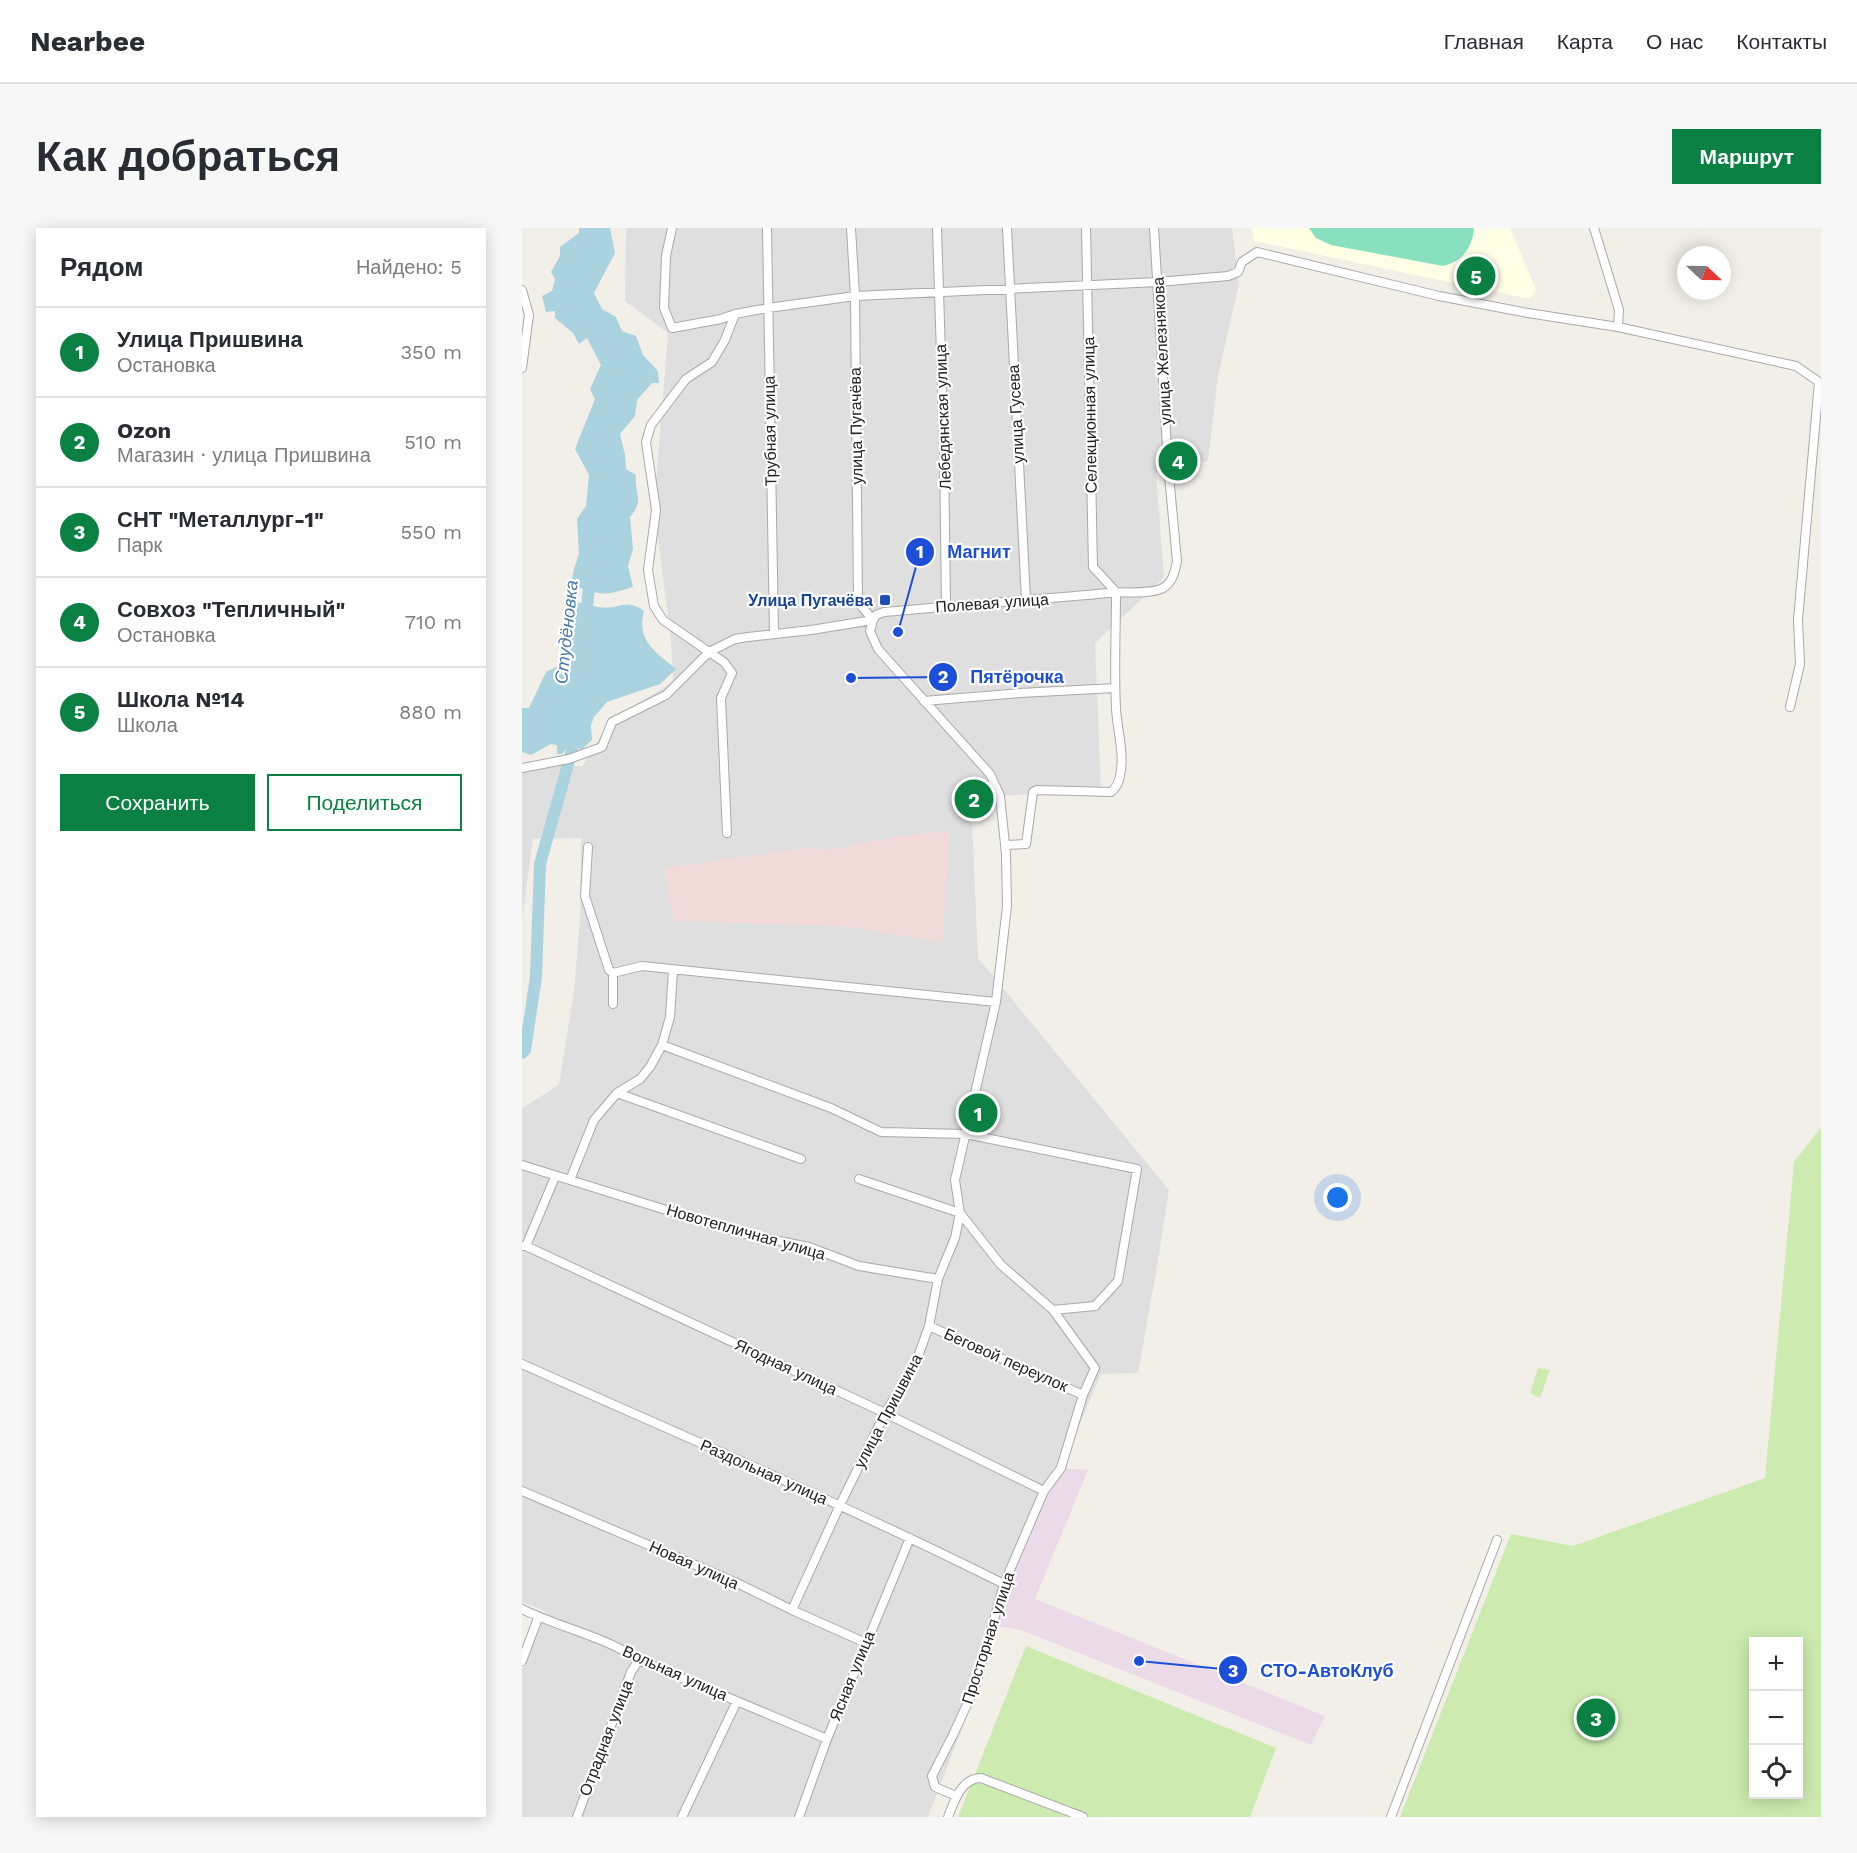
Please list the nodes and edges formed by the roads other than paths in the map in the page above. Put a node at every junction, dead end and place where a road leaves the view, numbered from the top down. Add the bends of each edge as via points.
1 (672, 228) edge
2 (767, 228) edge
3 (851, 228) edge
4 (937, 228) edge
5 (1006, 228) edge
6 (1086, 228) edge
7 (1154, 228) edge
8 (1594, 228) edge
9 (1158, 282) junction
10 (1088, 285) junction
11 (1008, 288) junction
12 (522, 290) edge
13 (939, 291) junction
14 (855, 296) junction
15 (768, 308) junction
16 (735, 314) junction
17 (1618, 327) junction
18 (522, 368) edge
19 (1170, 581) joint
20 (1116, 592) junction
21 (1026, 600) junction
22 (946, 606) junction
23 (873, 620) junction
24 (774, 633) junction
25 (709, 652) junction
26 (1114, 688) junction
27 (924, 701) junction
28 (1790, 707) dead end
29 (522, 768) edge
30 (728, 833) dead end
31 (1005, 845) junction
32 (588, 847) dead end
33 (673, 970) junction
34 (613, 973) junction
35 (996, 1002) junction
36 (613, 1004) dead end
37 (662, 1045) junction
38 (617, 1093) junction
39 (966, 1134) junction
40 (801, 1159) dead end
41 (522, 1165) edge
42 (555, 1176) junction
43 (860, 1179) dead end
44 (570, 1180) junction
45 (960, 1213) junction
46 (524, 1246) edge
47 (938, 1279) junction
48 (1053, 1310) junction
49 (929, 1326) junction
50 (522, 1364) edge
51 (1083, 1395) junction
52 (885, 1413) junction
53 (522, 1491) edge
54 (1044, 1491) junction
55 (840, 1505) junction
56 (910, 1538) junction
57 (1497, 1540) dead end
58 (1004, 1584) junction
59 (522, 1609) edge
60 (792, 1610) junction
61 (538, 1618) junction
62 (866, 1643) junction
63 (639, 1660) junction
64 (522, 1661) edge
65 (737, 1701) junction
66 (827, 1739) junction
67 (956, 1796) junction
68 (577, 1817) edge
69 (682, 1817) edge
70 (799, 1817) edge
71 (948, 1817) edge
72 (1083, 1817) edge
73 (1391, 1817) edge

1 - 16 street via 666,256 664,308 672,328
2 - 15 street, Трубная улица
3 - 14 street, улица Пугачёва
4 - 13 street, Лебедянская улица
5 - 11 street, улица Гусева
6 - 10 street, Селекционная улица
7 - 9 street, улица Железнякова
8 - 17 street via 1619,310
9 - 10 street
9 - 17 street via 1228,276 1238,272 1242,262 1257,252 1439,296
9 - 19 street, улица Железнякова via 1177,561
10 - 11 street
10 - 20 street, Селекционная улица via 1093,567
11 - 13 street
11 - 21 street, улица Гусева
12 - 18 street via 529,315
13 - 14 street
13 - 22 street, Лебедянская улица
14 - 15 street
14 - 23 street, улица Пугачёва via 858,602
15 - 16 street
15 - 24 street, Трубная улица
16 - 25 street via 712,362 686,379 651,425 646,441 656,510 648,570 654,606 663,620
17 - 28 street via 1796,366 1819,382 1798,620 1800,664
19 - 20 street, Полевая улица via 1156,591
20 - 21 street, Полевая улица
20 - 26 street
21 - 22 street, Полевая улица
22 - 23 street, Полевая улица via 884,612
23 - 24 street, Полевая улица
23 - 27 street, улица Пришвина via 870,631 878,649
24 - 25 street, Полевая улица via 735,639
25 - 29 street, Полевая улица via 666,695 612,722 602,747 569,759
25 - 30 street via 732,673 721,698
26 - 27 street
26 - 31 street via 1122,753 1115,789 1033,792 1026,843
27 - 31 street, улица Пришвина via 990,774 1000,796
31 - 35 street, улица Пришвина via 1007,906
32 - 34 street via 585,896
33 - 34 street via 642,966
33 - 35 street
33 - 37 street via 670,1017
34 - 36 street
35 - 39 street, улица Пришвина
37 - 38 street via 640,1079
37 - 39 street via 831,1108 880,1131
38 - 40 street
38 - 44 street via 594,1120
39 - 45 street, улица Пришвина via 955,1180
39 - 48 street via 1137,1169 1119,1281 1095,1306
41 - 42 street, Новотепличная улица
42 - 44 street, Новотепличная улица
42 - 46 street
43 - 45 street
44 - 47 street, Новотепличная улица via 740,1233 809,1247 859,1266
45 - 47 street, улица Пришвина via 955,1238
45 - 48 street via 1001,1265
46 - 52 street, Ягодная улица
47 - 49 street, улица Пришвина
48 - 51 street, Просторная улица via 1095,1368
49 - 51 street, Беговой переулок
49 - 52 street, улица Пришвина via 915,1365
50 - 55 street, Раздольная улица
51 - 54 street, Просторная улица via 1061,1468
52 - 54 street, Ягодная улица
52 - 55 street, улица Пришвина
53 - 60 street, Новая улица
54 - 58 street, Просторная улица
55 - 56 street, Раздольная улица
55 - 60 street, улица Пришвина
56 - 58 street, Раздольная улица
56 - 62 street, Ясная улица
57 - 73 street
58 - 67 street, Просторная улица via 975,1687 932,1776 935,1787
59 - 61 street, Вольная улица
60 - 62 street, Новая улица
61 - 63 street, Вольная улица via 623,1649
61 - 64 street
62 - 66 street, Ясная улица
63 - 65 street, Вольная улица
63 - 68 street, Отрадная улица via 631,1672
65 - 66 street, Вольная улица
65 - 69 street
66 - 70 street, Ясная улица
67 - 71 street
67 - 72 street via 962,1787 981,1778

